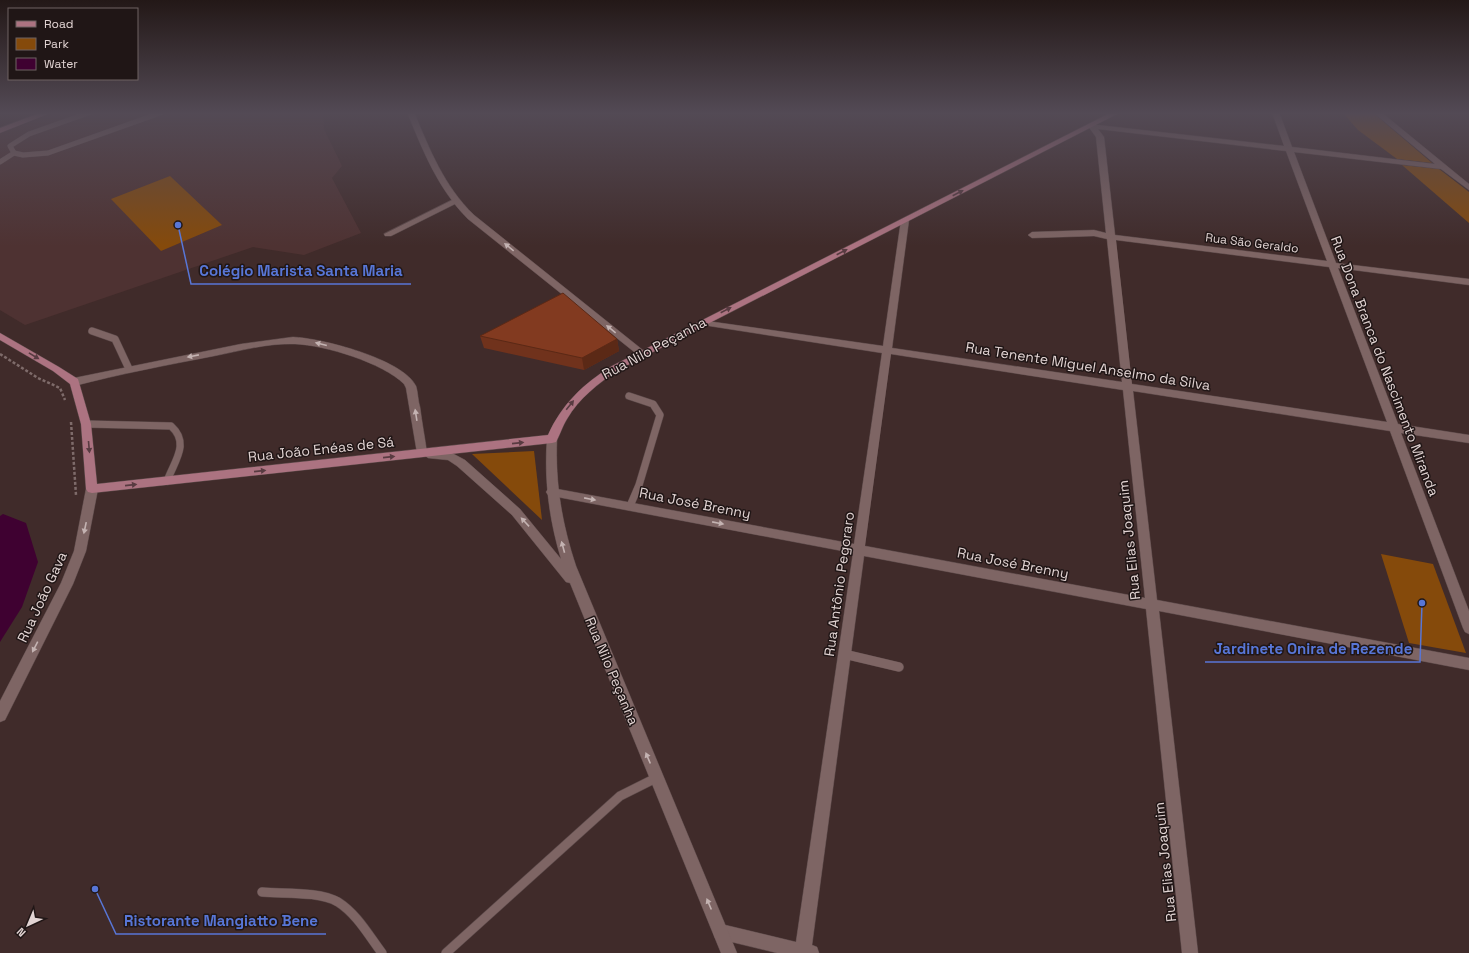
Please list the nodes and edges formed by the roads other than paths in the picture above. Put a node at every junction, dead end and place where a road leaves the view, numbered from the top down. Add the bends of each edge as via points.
1 (9, 156) edge
2 (430, 156) edge
3 (1031, 156) edge
4 (1102, 156) edge
5 (1291, 156) edge
6 (1357, 156) edge
7 (1429, 156) edge
8 (0, 162) edge
9 (1442, 167) junction
10 (1469, 188) edge
11 (455, 202) junction
12 (905, 220) junction
13 (388, 234) dead end
14 (1032, 235) dead end
15 (1111, 237) junction
16 (1332, 265) junction
17 (1469, 282) edge
18 (703, 322) junction
19 (92, 331) dead end
20 (0, 336) edge
21 (886, 350) junction
22 (641, 353) junction
23 (129, 369) junction
24 (74, 382) junction
25 (1127, 386) junction
26 (629, 396) dead end
27 (86, 424) junction
28 (1393, 427) junction
29 (552, 439) junction
30 (1469, 439) edge
31 (422, 453) junction
32 (167, 481) junction
33 (92, 489) junction
34 (552, 492) junction
35 (630, 506) junction
36 (859, 549) junction
37 (576, 584) junction
38 (1152, 604) junction
39 (1469, 628) edge
40 (844, 654) junction
41 (1469, 664) edge
42 (899, 667) dead end
43 (0, 715) edge
44 (656, 778) junction
45 (262, 892) dead end
46 (721, 932) junction
47 (807, 952) edge
48 (382, 953) edge
49 (446, 953) edge
50 (729, 953) edge
51 (1190, 953) edge

1 - 8 lane
2 - 11 street
12 -> 3 main road, Rua Nilo Peçanha
4 - 15 street, Rua Elias Joaquim
5 - 16 street, Rua Dona Branca do Nascimento Miranda
6 - 9 street
7 - 9 street
9 - 10 street
11 - 13 street
22 -> 11 street
18 -> 12 main road, Rua Nilo Peçanha
12 - 21 street, Rua Antônio Pegoraro
14 - 15 street, Rua São Geraldo via 1094,233
15 - 16 street, Rua São Geraldo
15 - 25 street, Rua Elias Joaquim
16 - 17 street, Rua São Geraldo
16 - 28 street, Rua Dona Branca do Nascimento Miranda
18 - 21 street, Rua Tenente Miguel Anselmo da Silva
18 - 22 main road, Rua Nilo Peçanha
19 - 23 lane via 115,339
20 -> 24 main road
21 - 25 street, Rua Tenente Miguel Anselmo da Silva
21 - 36 street, Rua Antônio Pegoraro
29 -> 22 main road, Rua Nilo Peçanha via 568,406 582,392 598,378
23 - 24 street
31 -> 23 street via 411,387 407,379 398,373 318,342 267,343
24 - 27 main road, Rua João Gava
25 - 28 street, Rua Tenente Miguel Anselmo da Silva
25 - 38 street, Rua Elias Joaquim
26 - 35 lane via 653,404 660,415
27 - 32 lane via 171,426 180,433 182,443
27 -> 33 main road, Rua João Gava
28 - 30 street, Rua Tenente Miguel Anselmo da Silva
28 - 39 street, Rua Dona Branca do Nascimento Miranda
31 -> 29 main road, Rua João Enéas de Sá
29 - 34 street, Rua Nilo Peçanha
32 -> 31 main road, Rua João Enéas de Sá
37 -> 31 street via 528,525 461,463 450,456
33 -> 32 main road, Rua João Enéas de Sá
33 -> 43 street, Rua João Gava via 80,551 67,584
34 -> 35 street, Rua José Brenny
37 -> 34 street, Rua Nilo Peçanha via 558,528
35 -> 36 street, Rua José Brenny
36 - 38 street, Rua José Brenny
36 - 40 street, Rua Antônio Pegoraro
44 -> 37 street, Rua Nilo Peçanha
38 - 41 street, Rua José Brenny
38 - 51 street, Rua Elias Joaquim
40 - 42 lane
40 - 47 street, Rua Antônio Pegoraro
46 -> 44 street, Rua Nilo Peçanha
44 - 49 lane via 620,796
45 - 48 lane via 331,900 345,908
46 - 47 street
46 - 50 street, Rua Nilo Peçanha

